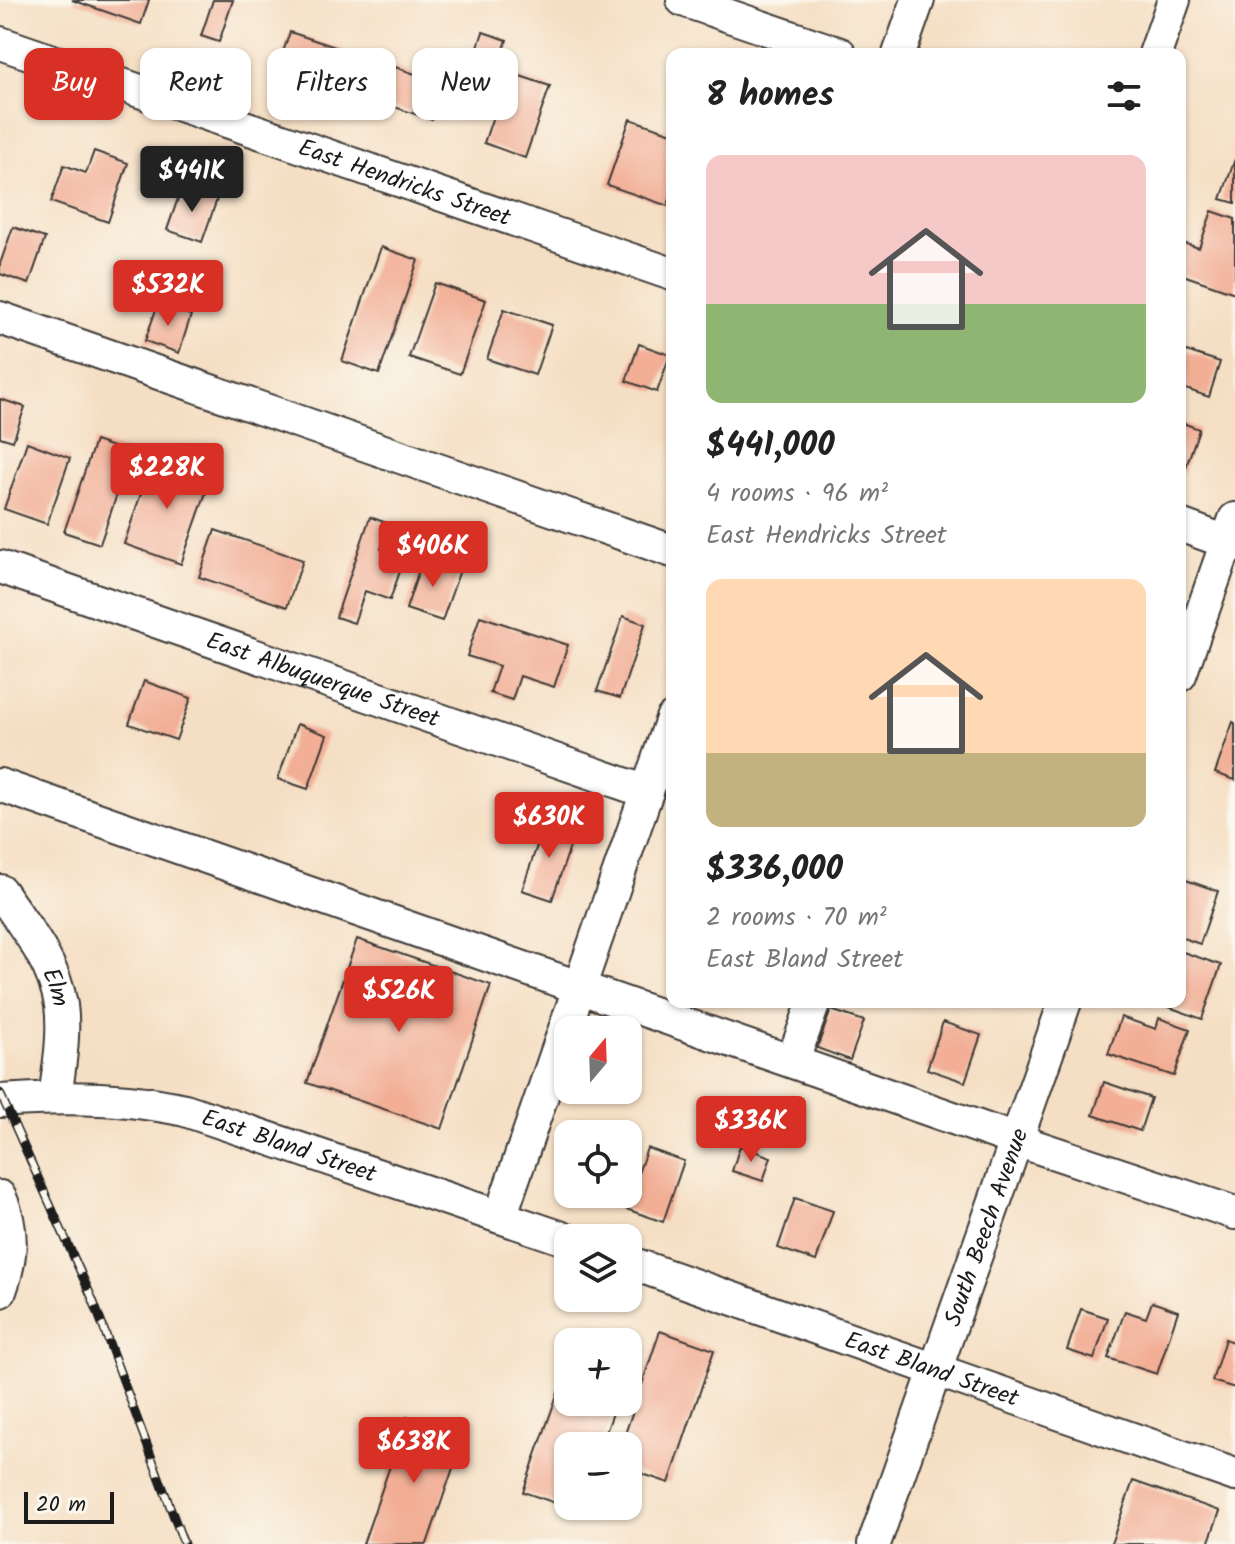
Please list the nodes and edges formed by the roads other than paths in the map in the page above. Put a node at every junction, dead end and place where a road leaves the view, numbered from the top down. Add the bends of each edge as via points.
1 (683, 0) edge
2 (918, 0) edge
3 (1174, 0) edge
4 (0, 43) edge
5 (823, 48) edge
6 (901, 48) edge
7 (1157, 48) edge
8 (666, 272) edge
9 (0, 318) edge
10 (1186, 526) edge
11 (1232, 535) edge
12 (666, 549) edge
13 (0, 567) edge
14 (1186, 659) edge
15 (666, 737) edge
16 (0, 785) edge
17 (647, 792) junction
18 (0, 891) edge
19 (580, 986) junction
20 (812, 1008) edge
21 (1063, 1008) edge
22 (793, 1060) junction
23 (55, 1098) junction
24 (0, 1101) edge
25 (1016, 1140) junction
26 (0, 1197) edge
27 (1234, 1208) edge
28 (500, 1217) junction
29 (554, 1235) edge
30 (642, 1267) edge
31 (0, 1291) edge
32 (935, 1370) junction
33 (1235, 1475) edge
34 (874, 1544) edge

1 - 5 street
2 - 6 street
3 - 7 street
4 - 8 street, East Hendricks Street
9 - 12 street
10 - 11 street
11 - 14 street
13 - 17 street, East Albuquerque Street
15 - 17 street
16 - 19 street
17 - 19 street
18 - 23 street, Elm via 41,950 61,1006
19 - 22 street
19 - 28 street
20 - 22 street
21 - 25 street, South Beech Avenue
22 - 25 street
23 - 24 street, East Bland Street
23 - 28 street, East Bland Street via 140,1100 185,1110
25 - 27 street
25 - 32 street, South Beech Avenue
26 - 31 street via 11,1230
28 - 29 street, East Bland Street
30 - 32 street, East Bland Street
32 - 33 street, East Bland Street
32 - 34 street, South Beech Avenue

